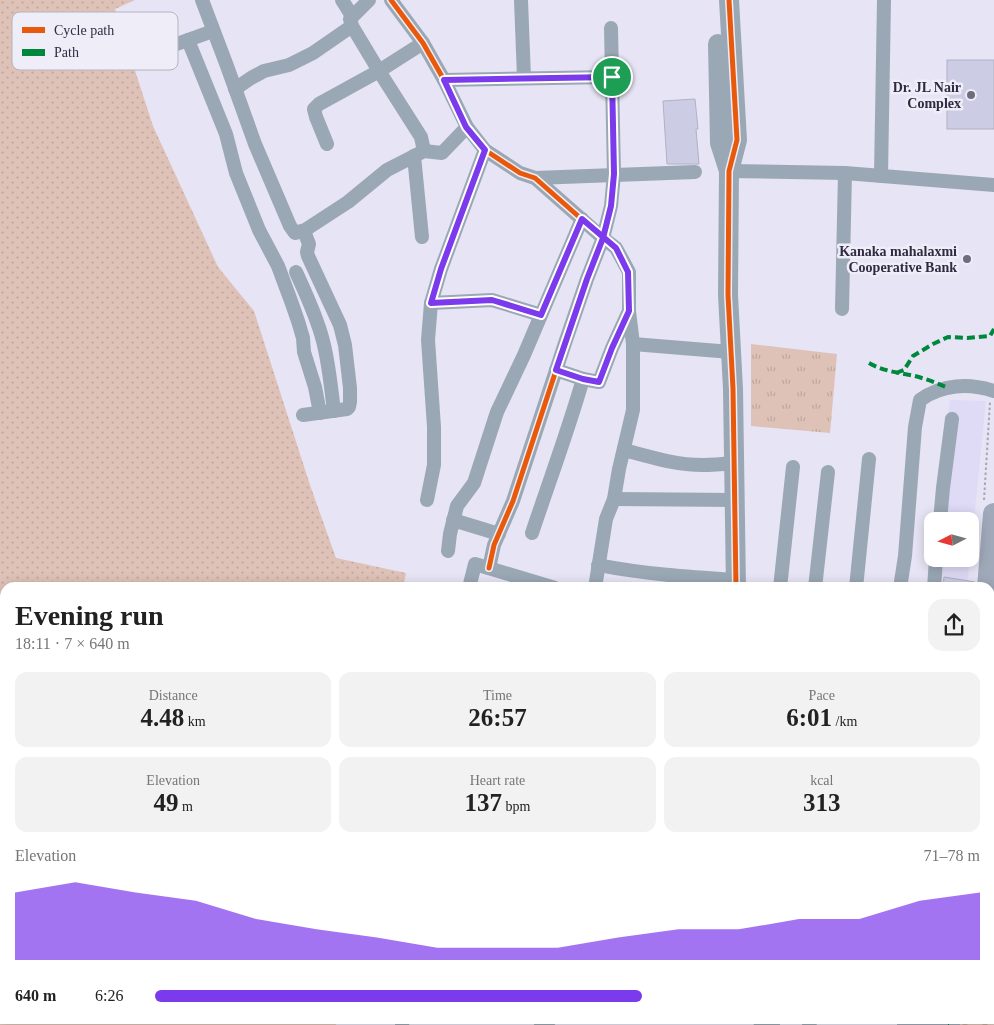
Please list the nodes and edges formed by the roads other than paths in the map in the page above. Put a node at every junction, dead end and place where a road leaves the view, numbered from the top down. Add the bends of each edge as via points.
1 (202, 0) edge
2 (342, 0) edge
3 (369, 0) edge
4 (391, 0) edge
5 (521, 0) edge
6 (716, 0) edge
7 (729, 0) edge
8 (884, 0) edge
9 (352, 21) junction
10 (611, 28) dead end
11 (213, 31) junction
12 (188, 40) junction
13 (423, 43) junction
14 (178, 44) edge
15 (379, 71) junction
16 (612, 77) junction
17 (524, 78) junction
18 (444, 80) junction
19 (236, 89) junction
20 (466, 127) junction
21 (327, 144) dead end
22 (485, 150) junction
23 (419, 154) junction
24 (729, 171) junction
25 (695, 172) dead end
26 (845, 173) junction
27 (614, 174) junction
28 (881, 176) junction
29 (535, 178) junction
30 (994, 185) edge
31 (582, 219) junction
32 (304, 231) junction
33 (422, 237) dead end
34 (603, 238) junction
35 (313, 265) junction
36 (296, 272) junction
37 (282, 278) junction
38 (431, 303) junction
39 (842, 309) dead end
40 (629, 311) junction
41 (541, 315) junction
42 (633, 344) junction
43 (731, 352) junction
44 (556, 370) junction
45 (583, 379) junction
46 (992, 391) edge
47 (334, 411) junction
48 (320, 413) junction
49 (304, 415) dead end
50 (952, 419) dead end
51 (624, 450) junction
52 (869, 459) dead end
53 (734, 463) junction
54 (793, 467) dead end
55 (828, 472) dead end
56 (427, 500) dead end
57 (614, 500) junction
58 (735, 500) junction
59 (989, 506) edge
60 (941, 512) edge
61 (453, 520) junction
62 (532, 533) dead end
63 (499, 534) junction
64 (448, 551) dead end
65 (598, 565) junction
66 (490, 568) junction
67 (935, 568) edge
68 (470, 582) edge
69 (536, 582) edge
70 (596, 582) edge
71 (721, 582) edge
72 (736, 582) edge
73 (781, 582) edge
74 (816, 582) edge
75 (857, 582) edge
76 (901, 582) edge
77 (934, 582) edge
78 (988, 582) edge

1 - 11 street
2 - 9 street
3 - 9 street
4 - 13 street
5 - 17 street
6 - 24 street via 720,143
7 - 24 street via 737,140
8 - 28 street
9 - 15 street
9 - 19 street via 313,53 289,65 264,71
10 - 16 street
11 - 12 street
11 - 19 street
12 - 14 street
12 - 37 street via 226,134 239,181
13 - 15 street
13 - 18 street
15 - 21 street via 314,109
15 - 23 street via 422,138
16 - 17 street
16 - 27 street
17 - 18 street
18 - 20 street
19 - 32 street via 290,226 295,233
20 - 22 street
20 - 23 street via 442,153
22 - 29 street via 520,173
22 - 38 street
23 - 32 street via 387,170 348,202
23 - 33 street
24 - 26 street
24 - 43 street
25 - 27 street
26 - 28 street
26 - 39 street
27 - 29 street
27 - 34 street
28 - 30 street
29 - 31 street
31 - 34 street
31 - 41 street
32 - 35 street
34 - 40 street via 616,248 628,272
34 - 44 street
35 - 36 street
35 - 47 street via 340,325 345,345 350,402 346,409
36 - 37 street
36 - 47 street via 323,340
37 - 48 street via 303,338
38 - 41 street via 492,300
38 - 56 street via 428,340 434,465
40 - 42 street
40 - 45 street via 599,382
41 - 61 street via 497,412 474,483 457,506
42 - 43 street
42 - 51 street via 633,410
43 - 53 street
44 - 45 street
44 - 63 street
45 - 62 street
46 - 76 street via 981,387 953,386 920,400
47 - 48 street
48 - 49 street
50 - 60 street
51 - 53 street via 677,463
51 - 57 street
52 - 75 street
53 - 58 street
54 - 73 street
55 - 74 street
57 - 58 street
57 - 65 street via 606,519
58 - 72 street
59 - 78 main road
61 - 63 street
61 - 64 street
63 - 66 street
65 - 70 street
65 - 71 street
66 - 68 street via 475,564
66 - 69 street
67 - 77 street

